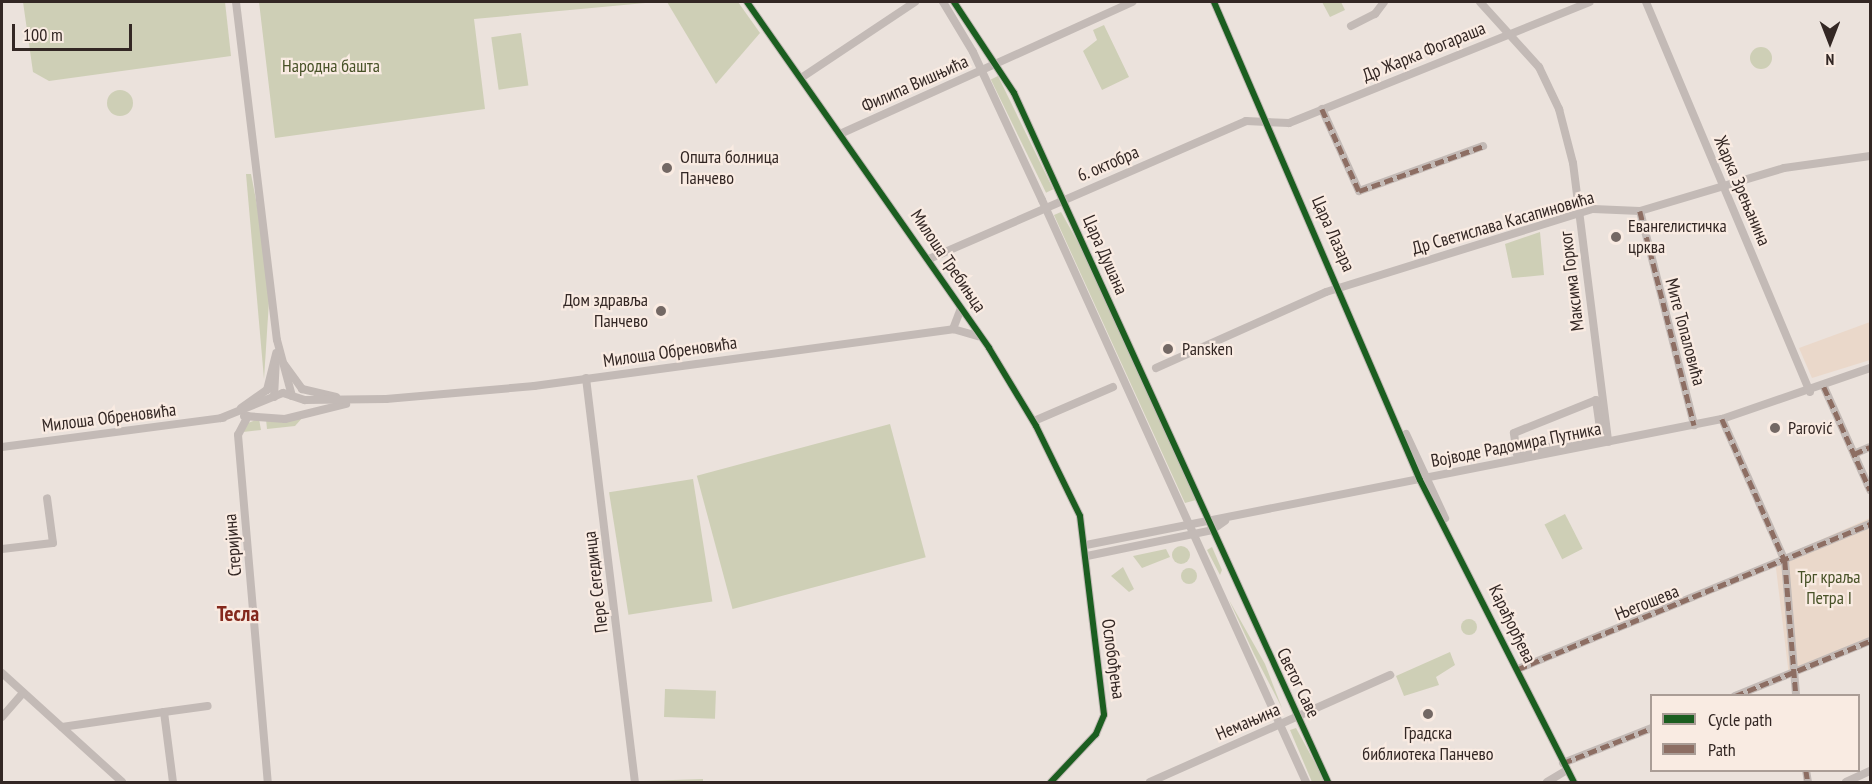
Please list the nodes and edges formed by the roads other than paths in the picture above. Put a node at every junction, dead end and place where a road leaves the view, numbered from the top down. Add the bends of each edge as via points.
1 (236, 2) edge
2 (747, 2) edge
3 (915, 2) edge
4 (943, 2) edge
5 (954, 2) edge
6 (1133, 2) edge
7 (1214, 2) edge
8 (1384, 2) edge
9 (1480, 2) edge
10 (1590, 2) edge
11 (1646, 2) edge
12 (1351, 26) dead end
13 (1510, 34) junction
14 (998, 62) junction
15 (981, 70) junction
16 (801, 78) junction
17 (1322, 110) junction
18 (1267, 122) junction
19 (840, 134) junction
20 (1483, 146) dead end
21 (1870, 156) edge
22 (1724, 186) junction
23 (1064, 200) junction
24 (1046, 207) junction
25 (1640, 211) junction
26 (1579, 213) junction
27 (929, 259) junction
28 (1340, 286) junction
29 (962, 307) junction
30 (953, 329) junction
31 (277, 340) junction
32 (983, 341) junction
33 (276, 353) junction
34 (282, 362) junction
35 (1156, 368) dead end
36 (1870, 368) edge
37 (586, 378) junction
38 (1113, 387) dead end
39 (1824, 387) junction
40 (1810, 392) junction
41 (293, 397) junction
42 (273, 398) junction
43 (343, 400) junction
44 (357, 401) junction
45 (235, 413) junction
46 (294, 414) junction
47 (248, 416) junction
48 (277, 417) junction
49 (221, 418) junction
50 (1722, 419) junction
51 (1398, 420) junction
52 (1034, 422) junction
53 (1694, 425) junction
54 (1604, 440) junction
55 (2, 447) edge
56 (1870, 447) edge
57 (1854, 454) junction
58 (1430, 478) junction
59 (1420, 480) junction
60 (1870, 490) edge
61 (47, 498) dead end
62 (1208, 520) junction
63 (1226, 520) junction
64 (1870, 524) edge
65 (1187, 525) junction
66 (1212, 530) junction
67 (1449, 531) junction
68 (1192, 535) junction
69 (1086, 545) junction
70 (2, 549) edge
71 (1087, 556) junction
72 (1785, 561) junction
73 (1870, 641) edge
74 (1518, 669) junction
75 (2, 673) edge
76 (1793, 673) junction
77 (1390, 675) dead end
78 (23, 693) junction
79 (1740, 694) edge
80 (1796, 694) edge
81 (208, 706) dead end
82 (164, 712) junction
83 (2, 717) edge
84 (1298, 718) junction
85 (1279, 724) junction
86 (62, 727) junction
87 (1650, 729) edge
88 (1565, 767) junction
89 (1870, 771) edge
90 (122, 783) edge
91 (173, 783) edge
92 (268, 783) edge
93 (635, 783) edge
94 (1051, 783) edge
95 (1150, 783) edge
96 (1306, 783) edge
97 (1328, 783) edge
98 (1547, 783) edge
99 (1574, 783) edge
100 (1846, 783) edge

1 - 31 street
2 - 16 street, Милоша Требињца
3 - 16 street
4 - 15 street, Цара Душана
5 - 14 street, Цара Душана
6 - 14 street, Филипа Вишњића
7 - 18 street, Цара Лазара
8 - 12 street via 1375,14
9 - 13 street, Максима Горког
10 - 13 street, Др Жарка Фогараша
11 - 22 street, Жарка Зрењанина
13 - 17 street, Др Жарка Фогараша
13 - 26 street, Максима Горког via 1554,94 1573,163
14 - 15 street, Филипа Вишњића
14 - 23 street, Цара Душана
15 - 19 street, Филипа Вишњића
15 - 24 street, Цара Душана
16 - 19 street, Милоша Требињца
17 - 18 street, Др Жарка Фогараша via 1282,125
17 - 20 street via 1359,191
18 - 23 street, 6. октобра via 1246,121
18 - 28 street, Цара Лазара
19 - 27 street, Милоша Требињца
21 - 22 street, Др Светислава Касапиновића via 1806,163
22 - 25 street, Др Светислава Касапиновића
22 - 40 street, Жарка Зрењанина
23 - 24 street, 6. октобра
23 - 62 street, Цара Душана
24 - 27 street, 6. октобра
24 - 65 street, Цара Душана
25 - 26 street, Др Светислава Касапиновића
25 - 53 street, Мите Топаловића
26 - 28 street, Др Светислава Касапиновића
26 - 54 street, Максима Горког
27 - 29 street, Милоша Требињца
28 - 35 street, Др Светислава Касапиновића
28 - 51 street, Цара Лазара
29 - 30 street
29 - 32 street, Милоша Требињца
30 - 32 street, Милоша Обреновића via 970,331
30 - 37 street, Милоша Обреновића
31 - 33 street
31 - 34 street
32 - 52 street, Милоша Требињца
33 - 42 street
33 - 45 street via 267,390
34 - 41 street
34 - 43 street via 302,389
36 - 39 street, Војводе Радомира Путника
37 - 44 street, Милоша Обреновића
37 - 93 street, Пере Сегединца
38 - 52 street
39 - 40 street, Војводе Радомира Путника
39 - 57 street
40 - 50 street, Војводе Радомира Путника
41 - 42 street
41 - 43 street
41 - 46 street
42 - 45 street
42 - 48 street
43 - 44 street
44 - 46 street
45 - 49 street
46 - 48 street
47 - 48 street
47 - 49 street
47 - 92 street, Стеријина via 238,435
49 - 55 street, Милоша Обреновића
50 - 53 street, Војводе Радомира Путника
50 - 72 street
51 - 58 street, Цара Лазара
51 - 59 street, Цара Лазара
52 - 69 street, Милоша Требињца via 1080,516
53 - 54 street, Војводе Радомира Путника
54 - 54 street via 1596,400 1514,433 1517,453
54 - 58 street, Војводе Радомира Путника
56 - 57 street
57 - 60 street
58 - 59 street, Војводе Радомира Путника
58 - 67 street, Карађорђева
59 - 63 street, Војводе Радомира Путника
59 - 67 street, Карађорђева
61 - 70 street via 53,543
62 - 63 street, Војводе Радомира Путника
62 - 65 street, Војводе Радомира Путника
62 - 66 street, Цара Душана
63 - 66 street, Војводе Радомира Путника
64 - 72 street
65 - 68 street, Цара Душана
65 - 69 street, Војводе Радомира Путника
66 - 68 street, Војводе Радомира Путника
66 - 84 street, Светог Саве
67 - 74 street, Карађорђева
68 - 71 street, Војводе Радомира Путника
68 - 85 street, Светог Саве
69 - 71 street, Милоша Требињца
71 - 94 street, Ослобођења via 1104,715 1096,734
72 - 74 street, Његошева
72 - 76 street
73 - 76 street
74 - 88 street, Карађорђева
75 - 78 street
76 - 79 street
76 - 80 street
77 - 84 street, Немањина
78 - 83 street
78 - 86 street
81 - 82 street
82 - 86 street
82 - 91 street
84 - 85 street, Немањина
84 - 97 street, Светог Саве
85 - 95 street, Немањина
85 - 96 street, Светог Саве
86 - 90 street
87 - 88 street
88 - 98 street
88 - 99 street, Карађорђева
89 - 100 street

